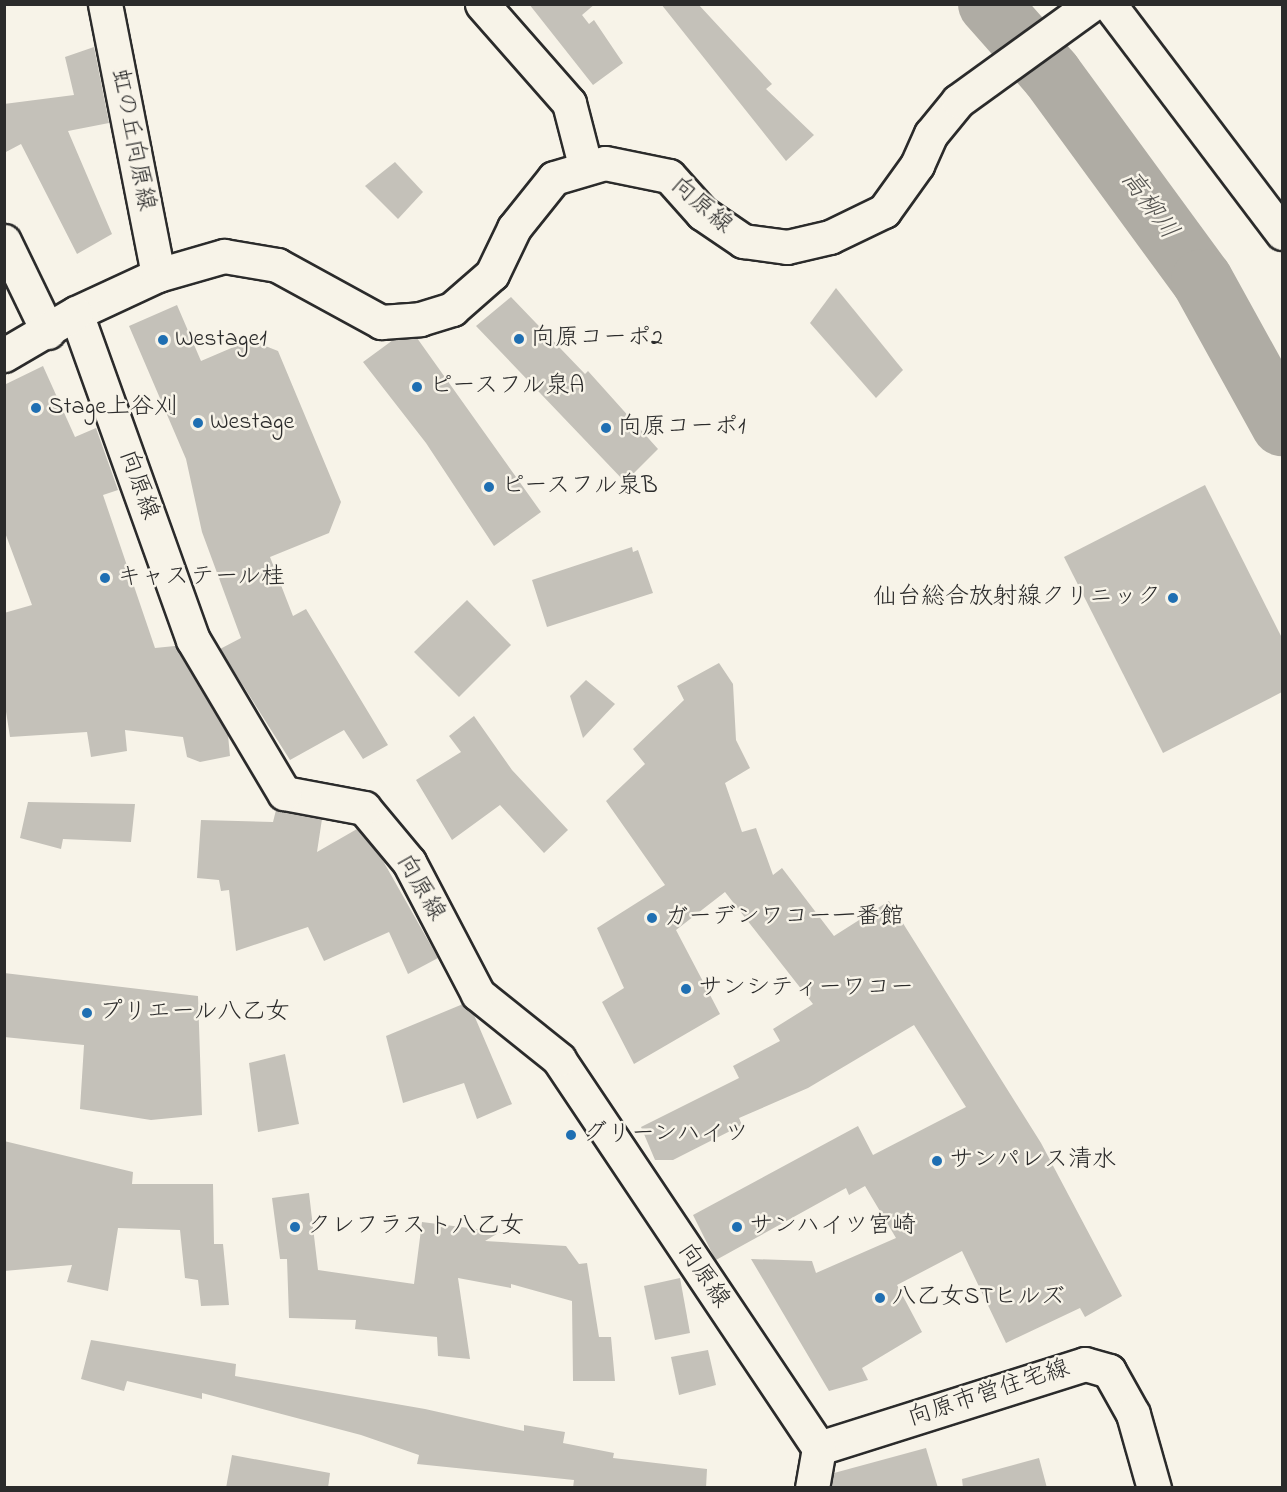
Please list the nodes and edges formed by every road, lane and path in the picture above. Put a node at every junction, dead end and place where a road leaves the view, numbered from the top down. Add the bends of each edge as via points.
1 (105, 4) edge
2 (482, 4) edge
3 (1109, 4) edge
4 (1081, 13) edge
5 (585, 165) junction
6 (1282, 233) edge
7 (4, 241) edge
8 (158, 275) junction
9 (76, 313) junction
10 (48, 332) junction
11 (4, 355) edge
12 (819, 1448) junction
13 (812, 1488) edge
14 (1154, 1488) edge

1 - 8 street, 虹の丘向原線
2 - 5 street via 569,103
3 - 6 street
4 - 5 street, 向原線 via 958,101 931,134 916,165 884,211 830,237 787,247 743,242 702,213 669,176 605,163
5 - 8 street, 向原線 via 554,178 514,228 492,274 452,309 420,319 381,322 277,264 224,256
7 - 10 street
8 - 9 street, 向原線
9 - 10 street
9 - 12 street, 向原線 via 193,640 284,793 364,808 409,862 478,994 559,1059
10 - 11 street
12 - 13 street
12 - 14 street, 向原市営住宅線 via 1085,1364 1109,1371 1133,1414

